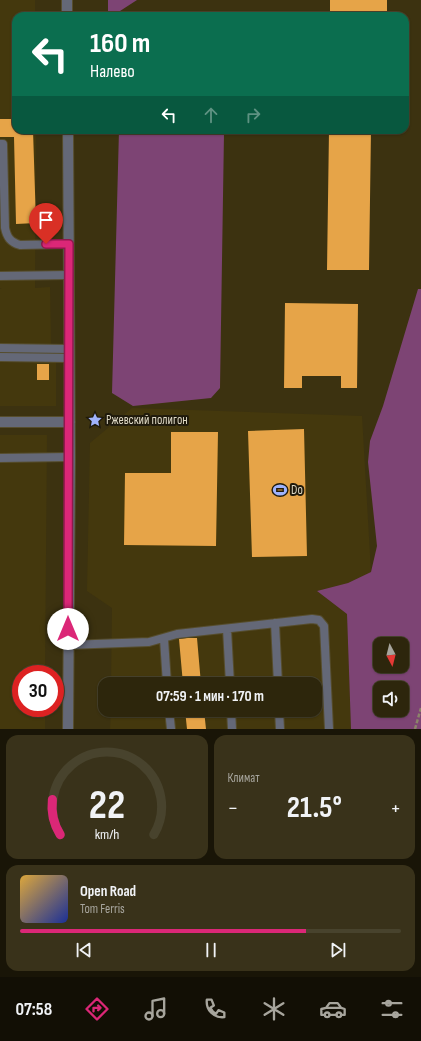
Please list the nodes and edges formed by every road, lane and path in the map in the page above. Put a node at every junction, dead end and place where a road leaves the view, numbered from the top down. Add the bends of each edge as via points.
1 (67, 0) edge
2 (67, 12) edge
3 (68, 134) edge
4 (0, 144) edge
5 (69, 244) junction
6 (69, 275) junction
7 (0, 276) edge
8 (0, 348) edge
9 (69, 354) junction
10 (0, 357) edge
11 (0, 422) edge
12 (70, 422) junction
13 (0, 458) edge
14 (70, 458) junction
15 (275, 623) junction
16 (227, 629) junction
17 (164, 639) junction
18 (68, 645) junction
19 (167, 677) edge
20 (230, 677) edge
21 (278, 677) edge
22 (421, 708) edge
23 (170, 717) edge
24 (231, 717) edge
25 (279, 717) edge
26 (68, 729) edge
27 (171, 729) edge
28 (232, 729) edge
29 (280, 729) edge
30 (329, 729) edge
31 (415, 729) edge

1 - 2 street
3 - 5 street
4 - 5 lane via 3,144 7,237 20,245
5 - 6 street
6 - 7 lane
6 - 9 street
8 - 9 lane
9 - 10 lane
9 - 12 street
11 - 12 street
12 - 14 street
13 - 14 lane
14 - 18 street
15 - 16 lane
15 - 21 lane
15 - 30 lane via 312,619 319,620 324,626
16 - 17 lane via 177,634
16 - 20 lane
17 - 18 lane via 149,642
17 - 19 lane
18 - 26 street
22 - 31 path
23 - 27 lane
24 - 28 lane
25 - 29 lane

